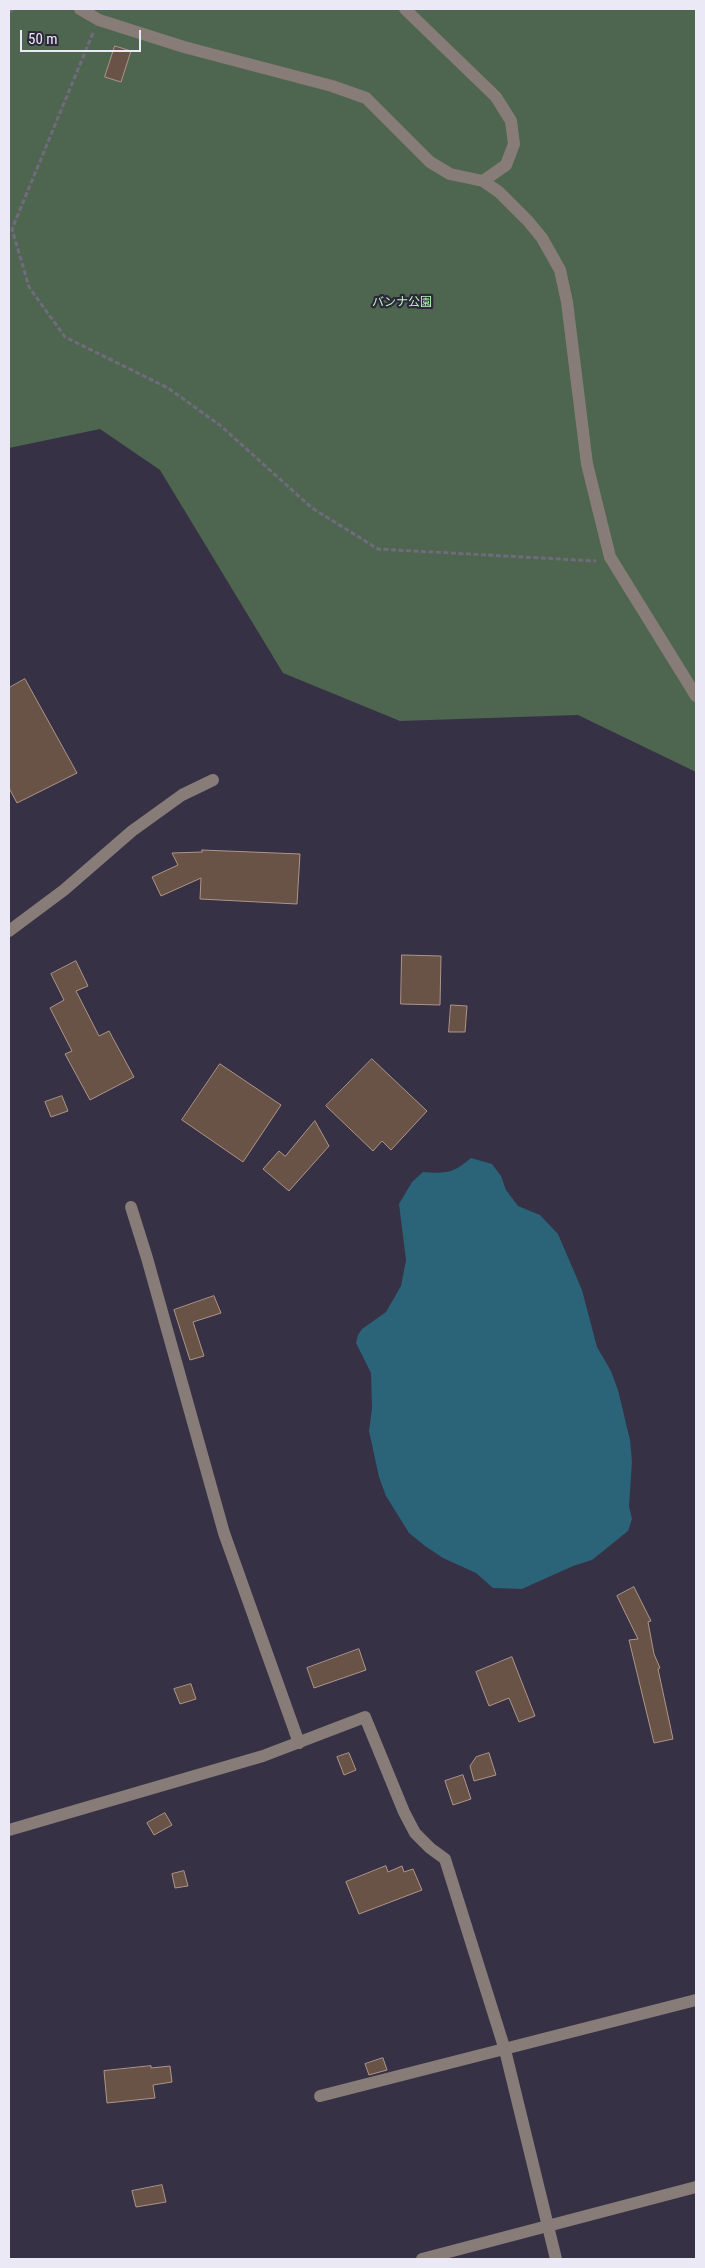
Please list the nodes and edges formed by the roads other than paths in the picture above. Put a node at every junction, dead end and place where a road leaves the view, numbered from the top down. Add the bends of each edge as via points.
1 (80, 9) edge
2 (405, 9) edge
3 (484, 180) junction
4 (696, 696) edge
5 (213, 780) dead end
6 (9, 931) edge
7 (131, 1206) dead end
8 (299, 1743) junction
9 (9, 1830) edge
10 (696, 2000) edge
11 (505, 2050) junction
12 (320, 2096) dead end
13 (696, 2187) edge
14 (548, 2225) junction
15 (422, 2259) edge
16 (556, 2259) edge

1 - 3 street via 99,20 184,47 366,98 430,162 450,174
2 - 3 street via 496,97 511,121 514,144 506,165
3 - 4 street via 542,238 560,270 567,302 587,464 610,557
5 - 6 street via 182,795 132,831 64,890
7 - 8 street via 224,1533
8 - 9 street
8 - 11 street via 365,1717 415,1833 445,1859
10 - 11 street
11 - 12 street
11 - 14 street
13 - 14 street
14 - 15 street
14 - 16 street

